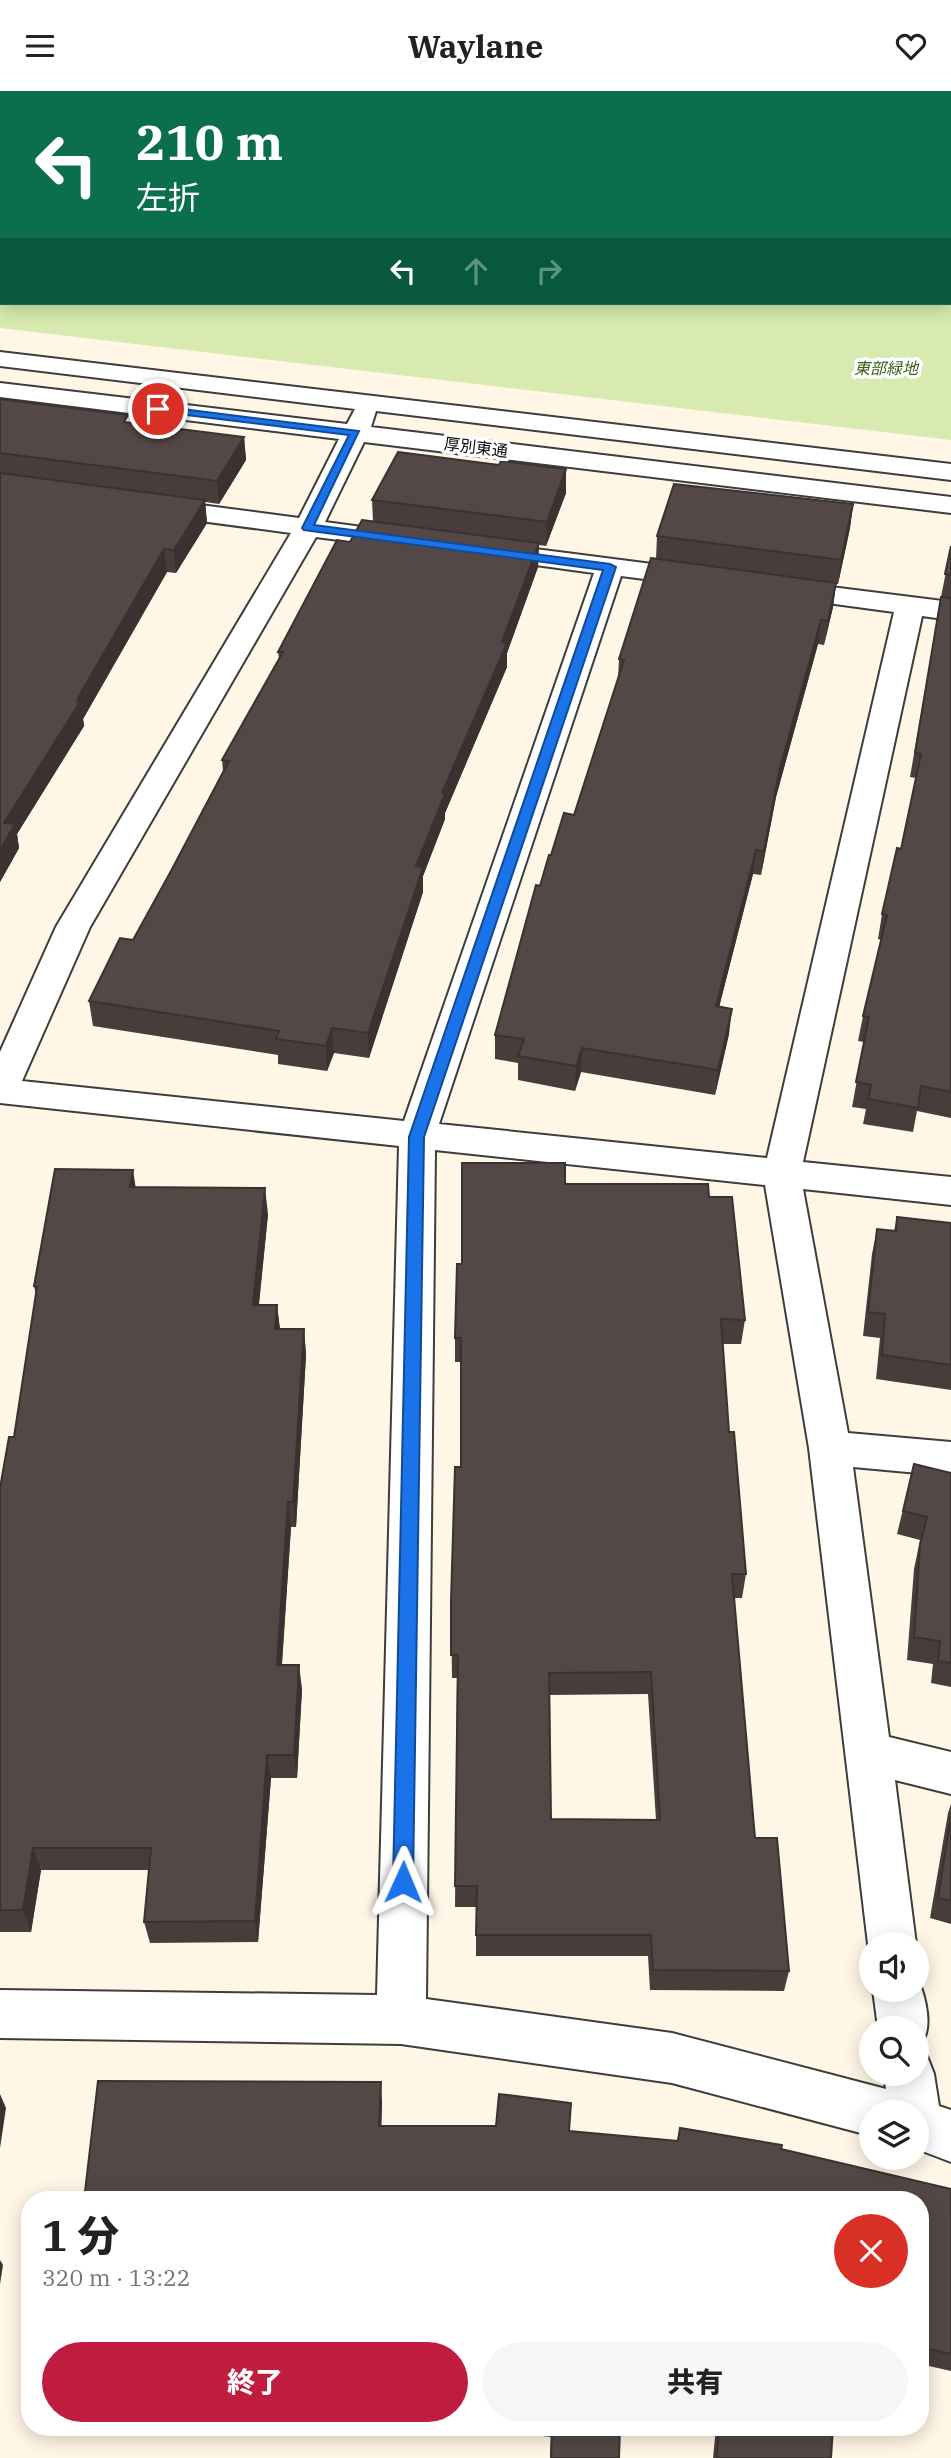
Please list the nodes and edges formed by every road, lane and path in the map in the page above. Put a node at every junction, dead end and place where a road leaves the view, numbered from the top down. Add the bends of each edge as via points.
1 (0, 359) edge
2 (0, 390) edge
3 (371, 402) junction
4 (355, 433) junction
5 (951, 472) edge
6 (130, 503) edge
7 (951, 505) edge
8 (308, 528) junction
9 (431, 544) edge
10 (459, 548) edge
11 (610, 567) junction
12 (719, 581) edge
13 (760, 586) edge
14 (910, 604) junction
15 (951, 611) edge
16 (0, 1091) edge
17 (417, 1137) junction
18 (782, 1174) junction
19 (951, 1191) edge
20 (830, 1448) junction
21 (951, 1459) edge
22 (867, 1752) junction
23 (951, 1773) edge
24 (890, 1932) edge
25 (0, 2014) edge
26 (401, 2020) junction
27 (859, 2107) edge
28 (929, 2128) edge
29 (951, 2136) edge

1 - 3 street, 厚別東通
2 - 4 street, 厚別東通
3 - 4 street
3 - 5 street, 厚別東通
4 - 7 street, 厚別東通
4 - 8 street
6 - 8 street
8 - 9 street
8 - 16 street via 73,927
10 - 11 street
11 - 12 street
11 - 17 street
13 - 14 street
14 - 15 street
14 - 18 street
16 - 17 street
17 - 18 street
17 - 26 street
18 - 19 street
18 - 20 street
20 - 21 street
20 - 22 street
22 - 23 street
22 - 24 street
25 - 26 street
26 - 27 street via 672,2058
28 - 29 street

